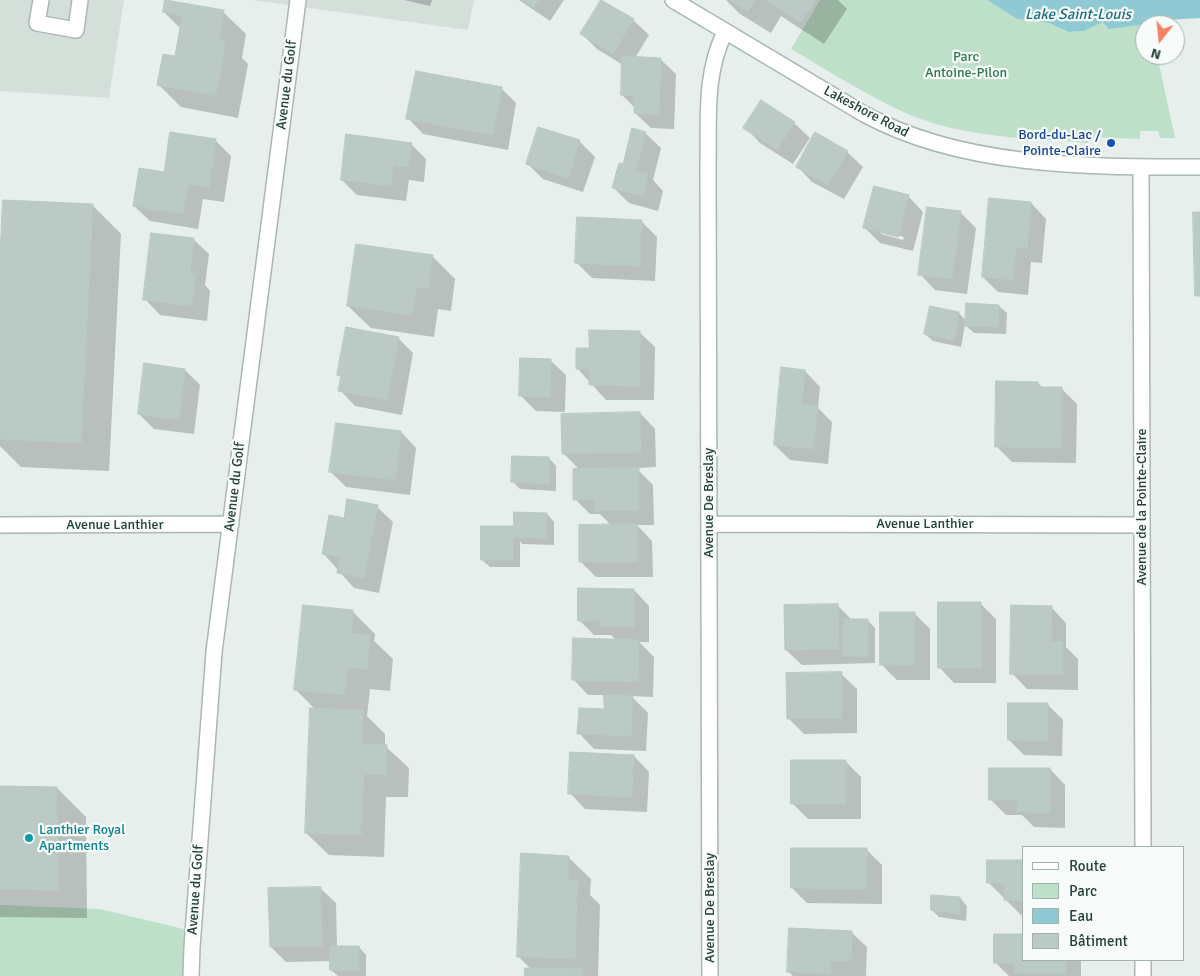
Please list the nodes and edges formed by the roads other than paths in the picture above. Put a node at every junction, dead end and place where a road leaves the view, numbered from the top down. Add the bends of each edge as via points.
1 (41, 0) edge
2 (80, 0) edge
3 (298, 0) edge
4 (673, 0) edge
5 (725, 32) junction
6 (1142, 167) junction
7 (1200, 167) edge
8 (230, 524) junction
9 (709, 524) junction
10 (0, 525) edge
11 (1142, 525) junction
12 (1143, 846) edge
13 (1143, 961) edge
14 (191, 976) edge
15 (710, 976) edge
16 (1144, 976) edge

1 - 2 street via 38,23 76,30
3 - 8 street, Avenue du Golf
4 - 5 street, Lakeshore Road
5 - 6 street, Lakeshore Road via 880,123 927,142 1000,156
5 - 9 street, Avenue De Breslay via 712,62 709,99
6 - 7 street, Lakeshore Road
6 - 11 street, Avenue de la Pointe-Claire
8 - 10 street, Avenue Lanthier
8 - 14 street, Avenue du Golf via 214,652
9 - 11 street, Avenue Lanthier
9 - 15 street, Avenue De Breslay
11 - 12 street, Avenue de la Pointe-Claire
13 - 16 street

